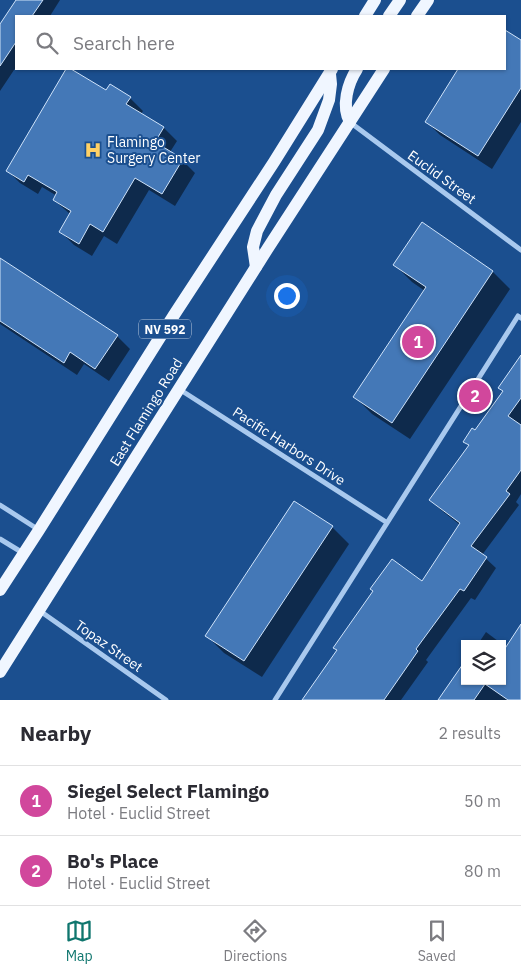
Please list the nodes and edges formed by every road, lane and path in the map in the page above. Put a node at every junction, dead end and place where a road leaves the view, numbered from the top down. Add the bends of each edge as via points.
1 (375, 0) edge
2 (400, 0) edge
3 (428, 0) edge
4 (366, 15) edge
5 (390, 15) edge
6 (419, 15) edge
7 (356, 70) edge
8 (383, 70) edge
9 (331, 71) edge
10 (350, 122) junction
11 (521, 250) edge
12 (256, 267) junction
13 (521, 318) edge
14 (179, 388) junction
15 (0, 505) edge
16 (386, 522) junction
17 (39, 530) junction
18 (0, 539) edge
19 (24, 554) junction
20 (0, 590) edge
21 (40, 611) junction
22 (0, 672) edge
23 (166, 700) edge
24 (274, 700) edge

1 - 4 main road
2 - 5 main road
3 - 6 main road
7 - 10 main road via 348,89 346,116
8 - 10 main road, East Flamingo Road / NV 592
9 - 12 main road via 325,114 318,130 257,231 253,247
9 - 17 main road, East Flamingo Road / NV 592
10 - 11 street, Euclid Street
10 - 12 main road, East Flamingo Road / NV 592
12 - 14 main road, East Flamingo Road / NV 592
13 - 16 street via 518,316
14 - 16 street, Pacific Harbors Drive
14 - 21 main road, East Flamingo Road / NV 592
15 - 17 street
16 - 24 street
17 - 19 main road, East Flamingo Road / NV 592
18 - 19 street
19 - 20 main road, East Flamingo Road / NV 592
21 - 22 main road, East Flamingo Road / NV 592
21 - 23 street, Topaz Street

